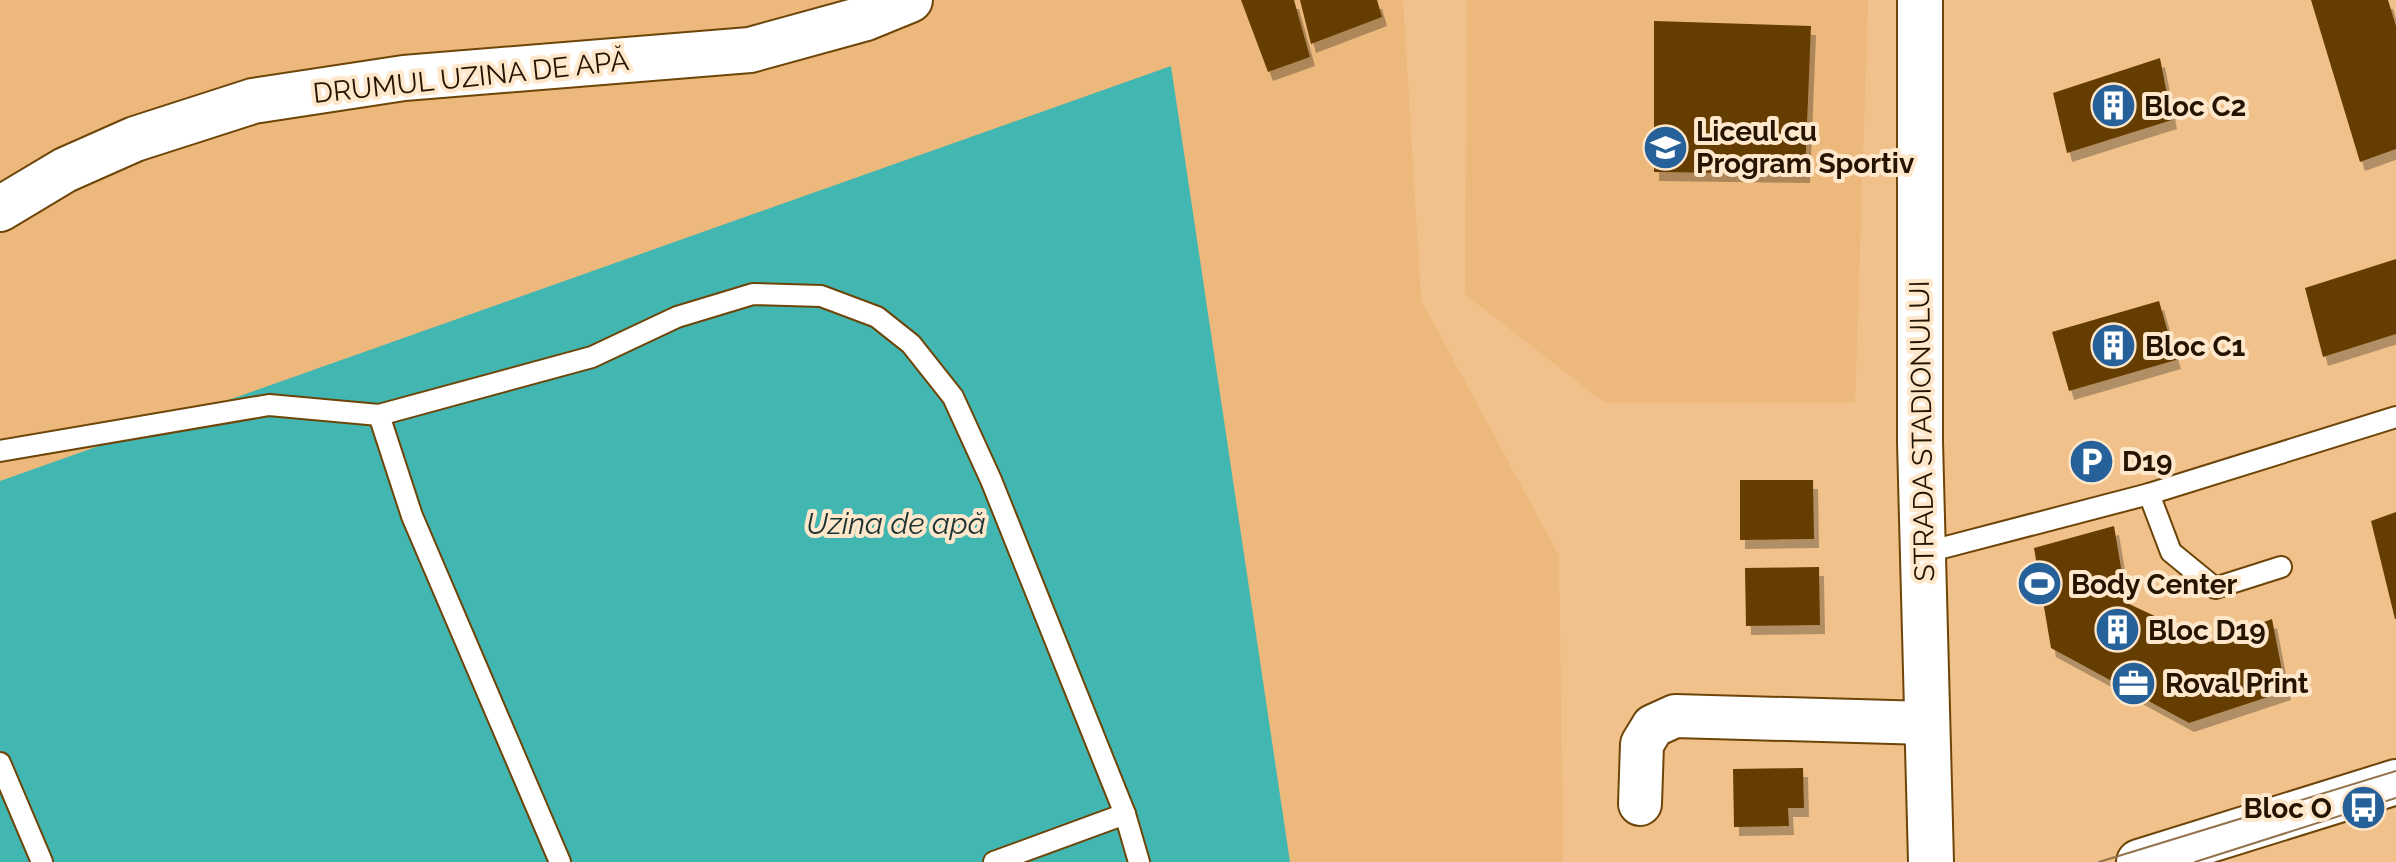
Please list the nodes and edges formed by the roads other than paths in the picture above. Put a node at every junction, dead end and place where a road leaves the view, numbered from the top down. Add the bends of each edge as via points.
1 (910, 0) edge
2 (1920, 0) edge
3 (0, 209) edge
4 (379, 415) junction
5 (2396, 417) edge
6 (0, 451) edge
7 (2149, 494) junction
8 (1923, 553) junction
9 (2281, 567) dead end
10 (1927, 723) junction
11 (0, 763) edge
12 (2396, 782) edge
13 (1640, 804) dead end
14 (1125, 814) junction
15 (42, 862) edge
16 (560, 862) edge
17 (994, 862) edge
18 (1139, 862) edge
19 (1931, 862) edge
20 (2139, 862) edge

1 - 3 street, DRUMUL UZINA DE APĂ via 866,18 750,50 404,78 253,101 135,139 65,170
2 - 8 street, STRADA STADIONULUI
4 - 6 lane via 269,405
4 - 14 lane via 592,357 677,317 753,294 821,296 877,317 911,344 953,397
4 - 16 lane via 412,516
5 - 7 lane
7 - 8 lane
7 - 9 lane via 2171,552 2215,588
8 - 10 street, STRADA STADIONULUI
10 - 13 street via 1675,716 1653,726 1642,744
10 - 19 street, STRADA STADIONULUI
11 - 15 lane
12 - 20 street
14 - 17 lane
14 - 18 lane

